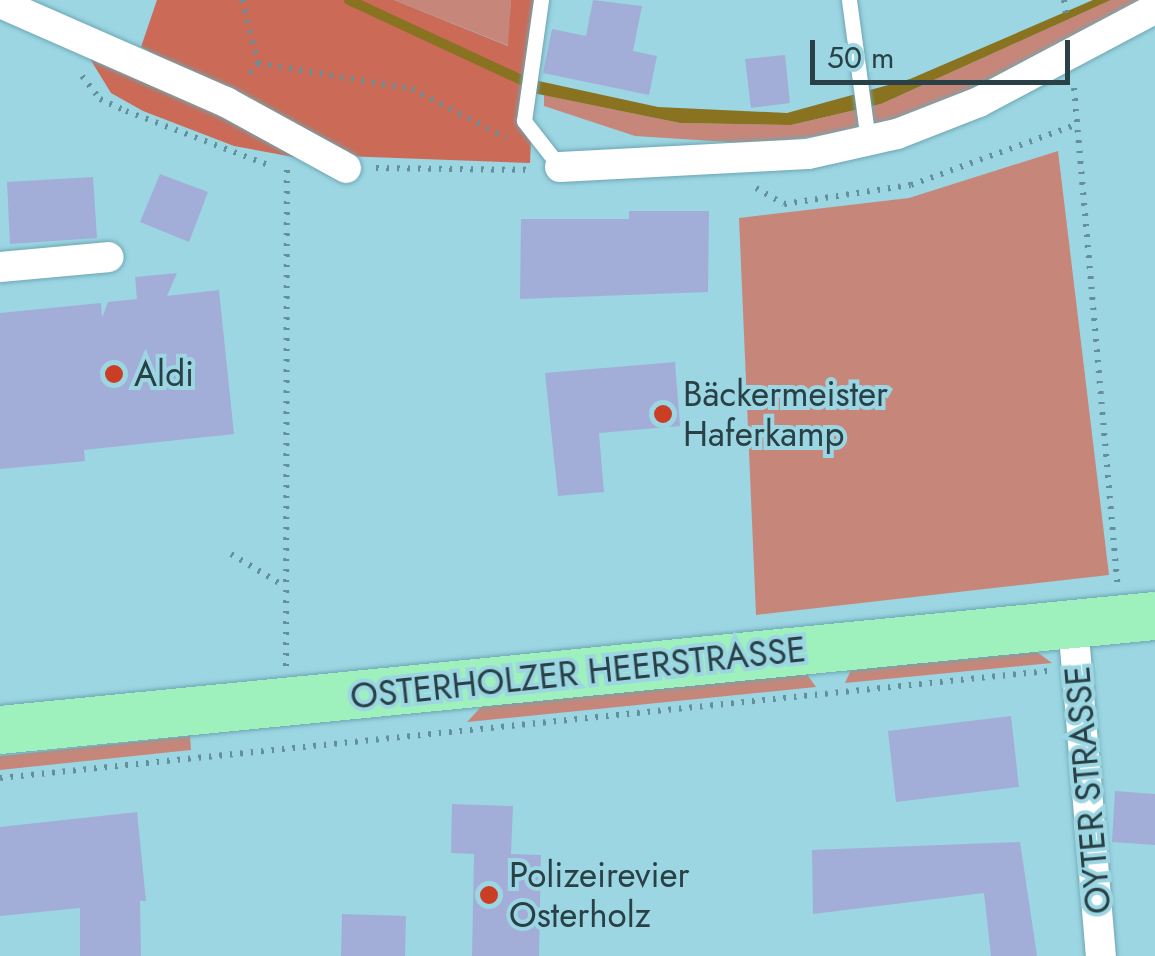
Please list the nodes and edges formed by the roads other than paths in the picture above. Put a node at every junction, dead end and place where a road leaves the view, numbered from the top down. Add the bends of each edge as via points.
1 (541, 0) edge
2 (849, 0) edge
3 (0, 2) edge
4 (1155, 9) edge
5 (866, 128) junction
6 (340, 167) road end
7 (560, 167) joint
8 (109, 257) dead end
9 (0, 267) edge
10 (1106, 632) edge
11 (0, 730) edge
12 (1102, 956) edge

1 - 7 lane via 524,121
2 - 5 lane
3 - 6 street via 226,102
4 - 5 street via 979,102
5 - 7 street via 808,154
8 - 9 street
10 - 11 main road, OSTERHOLZER HEERSTRASSE
10 - 12 street, OYTER STRASSE

